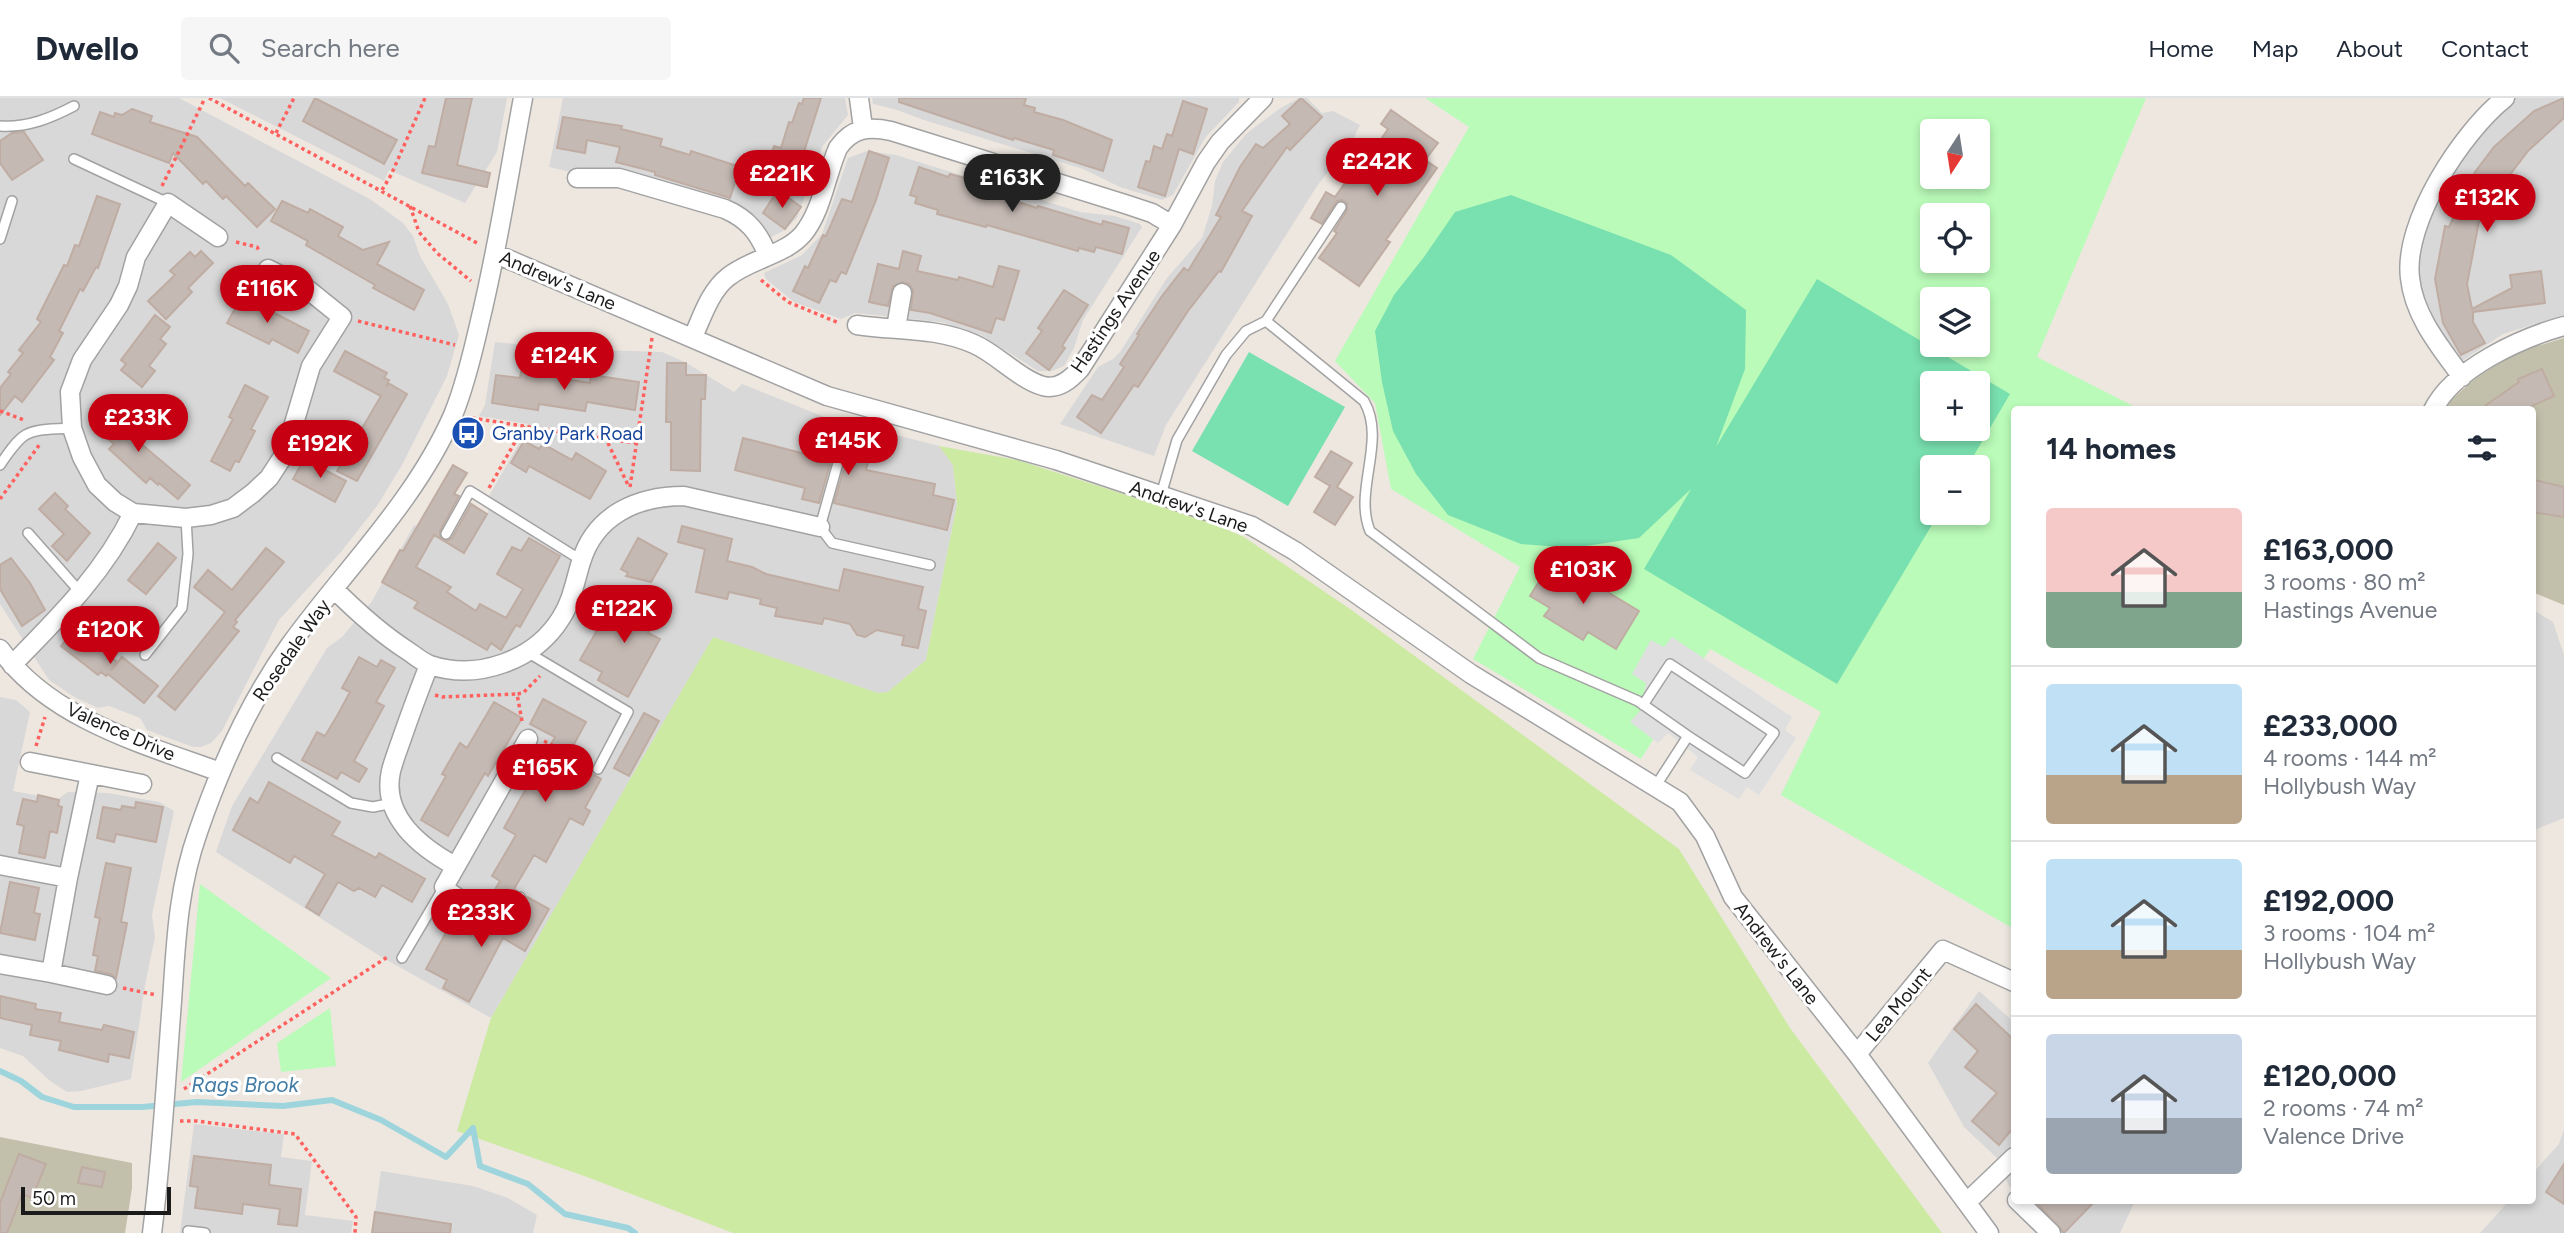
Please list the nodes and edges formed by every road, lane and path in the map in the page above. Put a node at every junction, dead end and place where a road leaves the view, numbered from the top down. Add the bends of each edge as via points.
1 (207, 98) edge
2 (294, 98) edge
3 (425, 98) edge
4 (523, 98) edge
5 (859, 98) edge
6 (1263, 98) edge
7 (2504, 98) edge
8 (218, 100) edge
9 (74, 106) dead end
10 (0, 126) edge
11 (863, 128) junction
12 (276, 133) junction
13 (74, 159) dead end
14 (577, 178) dead end
15 (382, 190) junction
16 (12, 201) dead end
17 (168, 203) junction
18 (410, 206) junction
19 (1341, 207) dead end
20 (1172, 225) junction
21 (218, 237) joint
22 (0, 239) edge
23 (496, 254) junction
24 (768, 256) junction
25 (751, 263) junction
26 (268, 269) joint
27 (473, 282) dead end
28 (902, 293) dead end
29 (342, 317) junction
30 (654, 321) junction
31 (1266, 321) junction
32 (857, 325) joint
33 (2564, 326) edge
34 (896, 328) junction
35 (693, 337) junction
36 (473, 349) junction
37 (2462, 377) junction
38 (2435, 406) edge
39 (453, 415) junction
40 (524, 426) junction
41 (72, 428) junction
42 (606, 439) junction
43 (636, 443) junction
44 (843, 445) dead end
45 (0, 465) edge
46 (1161, 495) junction
47 (628, 497) junction
48 (482, 499) junction
49 (133, 513) junction
50 (186, 518) junction
51 (820, 527) junction
52 (28, 533) dead end
53 (446, 534) dead end
54 (581, 561) junction
55 (930, 565) dead end
56 (334, 589) junction
57 (80, 592) junction
58 (0, 649) edge
59 (527, 652) junction
60 (145, 655) dead end
61 (12, 665) junction
62 (429, 665) junction
63 (549, 666) junction
64 (419, 691) junction
65 (517, 694) junction
66 (51, 698) junction
67 (1643, 705) junction
68 (1688, 736) junction
69 (532, 737) junction
70 (277, 758) dead end
71 (30, 762) joint
72 (598, 769) joint
73 (220, 772) junction
74 (90, 774) junction
75 (142, 784) dead end
76 (1654, 787) junction
77 (393, 803) junction
78 (0, 865) edge
79 (454, 866) junction
80 (68, 878) junction
81 (444, 885) junction
82 (520, 897) dead end
83 (394, 947) dead end
84 (401, 958) dead end
85 (0, 964) edge
86 (51, 973) junction
87 (2011, 981) edge
88 (107, 985) joint
89 (172, 998) junction
90 (1857, 1054) junction
91 (164, 1102) junction
92 (164, 1122) junction
93 (2011, 1160) edge
94 (1993, 1177) junction
95 (2011, 1194) edge
96 (1966, 1202) junction
97 (2021, 1204) edge
98 (188, 1231) dead end
99 (152, 1233) edge
100 (205, 1233) edge
101 (355, 1233) edge
102 (1989, 1233) edge
103 (2051, 1233) edge

1 - 8 path, Andrew's Lane
1 - 17 path via 161,184
2 - 12 path
3 - 15 path
4 - 23 street, Rosedale Way
5 - 11 street
6 - 20 street, Hastings Avenue via 1220,142
7 - 37 street via 2443,174 2421,214 2411,252 2410,280 2416,302 2434,340
8 - 12 path, Andrew's Lane
9 - 10 lane via 49,119
11 - 20 street via 891,131 1115,201
11 - 24 street via 838,148 803,235
12 - 15 path, Andrew's Lane
13 - 17 lane
14 - 24 street via 619,178 725,209 753,228
15 - 18 path, Andrew's Lane
16 - 22 lane
17 - 21 street
17 - 41 street via 136,257 119,305 82,360 70,392
18 - 23 path, Andrew's Lane
18 - 27 path via 419,232
19 - 31 lane
20 - 34 street, Hastings Avenue via 1080,369 1061,385 1042,386 992,353 954,337
21 - 26 path via 257,247
23 - 30 street, Andrew's Lane
23 - 36 street, Rosedale Way
24 - 25 street
25 - 32 path via 768,287 788,302 829,320
25 - 35 street via 717,289
26 - 29 street via 306,288
28 - 34 street
29 - 36 path
29 - 50 street via 311,366 290,438 269,478 233,508
30 - 35 street, Andrew's Lane
30 - 43 path
31 - 46 lane via 1246,331 1226,355 1177,440
31 - 67 lane via 1368,409 1371,451 1365,518 1370,531 1539,658
32 - 34 street, Hastings Avenue
33 - 37 street via 2511,347
35 - 46 street, Andrew's Lane via 827,397 1056,460
36 - 39 street, Rosedale Way
37 - 38 street
39 - 40 path
39 - 56 street, Rosedale Way via 426,466
40 - 42 path
40 - 48 path
41 - 45 lane via 32,430 17,439
41 - 49 street via 97,485
42 - 43 path
42 - 47 path
43 - 47 path
44 - 51 lane
46 - 76 street, Andrew's Lane via 1252,526 1295,551 1471,674
47 - 51 street via 684,496
47 - 54 street via 590,538
48 - 53 lane via 470,491
48 - 54 lane
49 - 50 street
49 - 57 street via 102,568
50 - 60 lane via 188,554 182,608
51 - 55 lane via 832,543
52 - 57 lane
54 - 59 street via 562,617 547,638
56 - 62 street via 371,626
56 - 73 street, Rosedale Way via 266,680
57 - 61 street
58 - 61 street, Valence Drive
59 - 62 street via 489,668
59 - 63 lane
61 - 66 street, Valence Drive
62 - 64 street
63 - 65 path via 523,694
63 - 72 lane via 628,712
64 - 65 path via 442,697
64 - 77 street via 390,773
65 - 69 path
66 - 71 path
66 - 73 street, Valence Drive via 111,731
67 - 68 lane
67 - 68 lane via 1670,664 1774,733 1745,773
68 - 76 lane
69 - 72 path
69 - 79 street
70 - 77 lane via 351,803 373,807
71 - 74 street
73 - 89 street, Rosedale Way via 179,903
74 - 75 street
74 - 80 street
76 - 90 street, Andrew's Lane via 1679,803 1705,836 1733,897
77 - 79 street via 417,842
78 - 80 street
79 - 81 street
80 - 86 street
81 - 82 lane via 463,896 473,911 504,926
81 - 84 lane
83 - 91 path via 387,958
85 - 86 street
86 - 88 street
87 - 90 street, Lea Mount via 1943,950
88 - 89 path
89 - 91 street, Rosedale Way
90 - 96 street, Andrew's Lane
91 - 92 street, Rosedale Way
92 - 99 street, Rosedale Way
92 - 101 path via 197,1121 295,1134 356,1217
93 - 94 street
94 - 95 street
94 - 96 street
96 - 102 street, Andrew's Lane
97 - 103 street
98 - 100 lane

